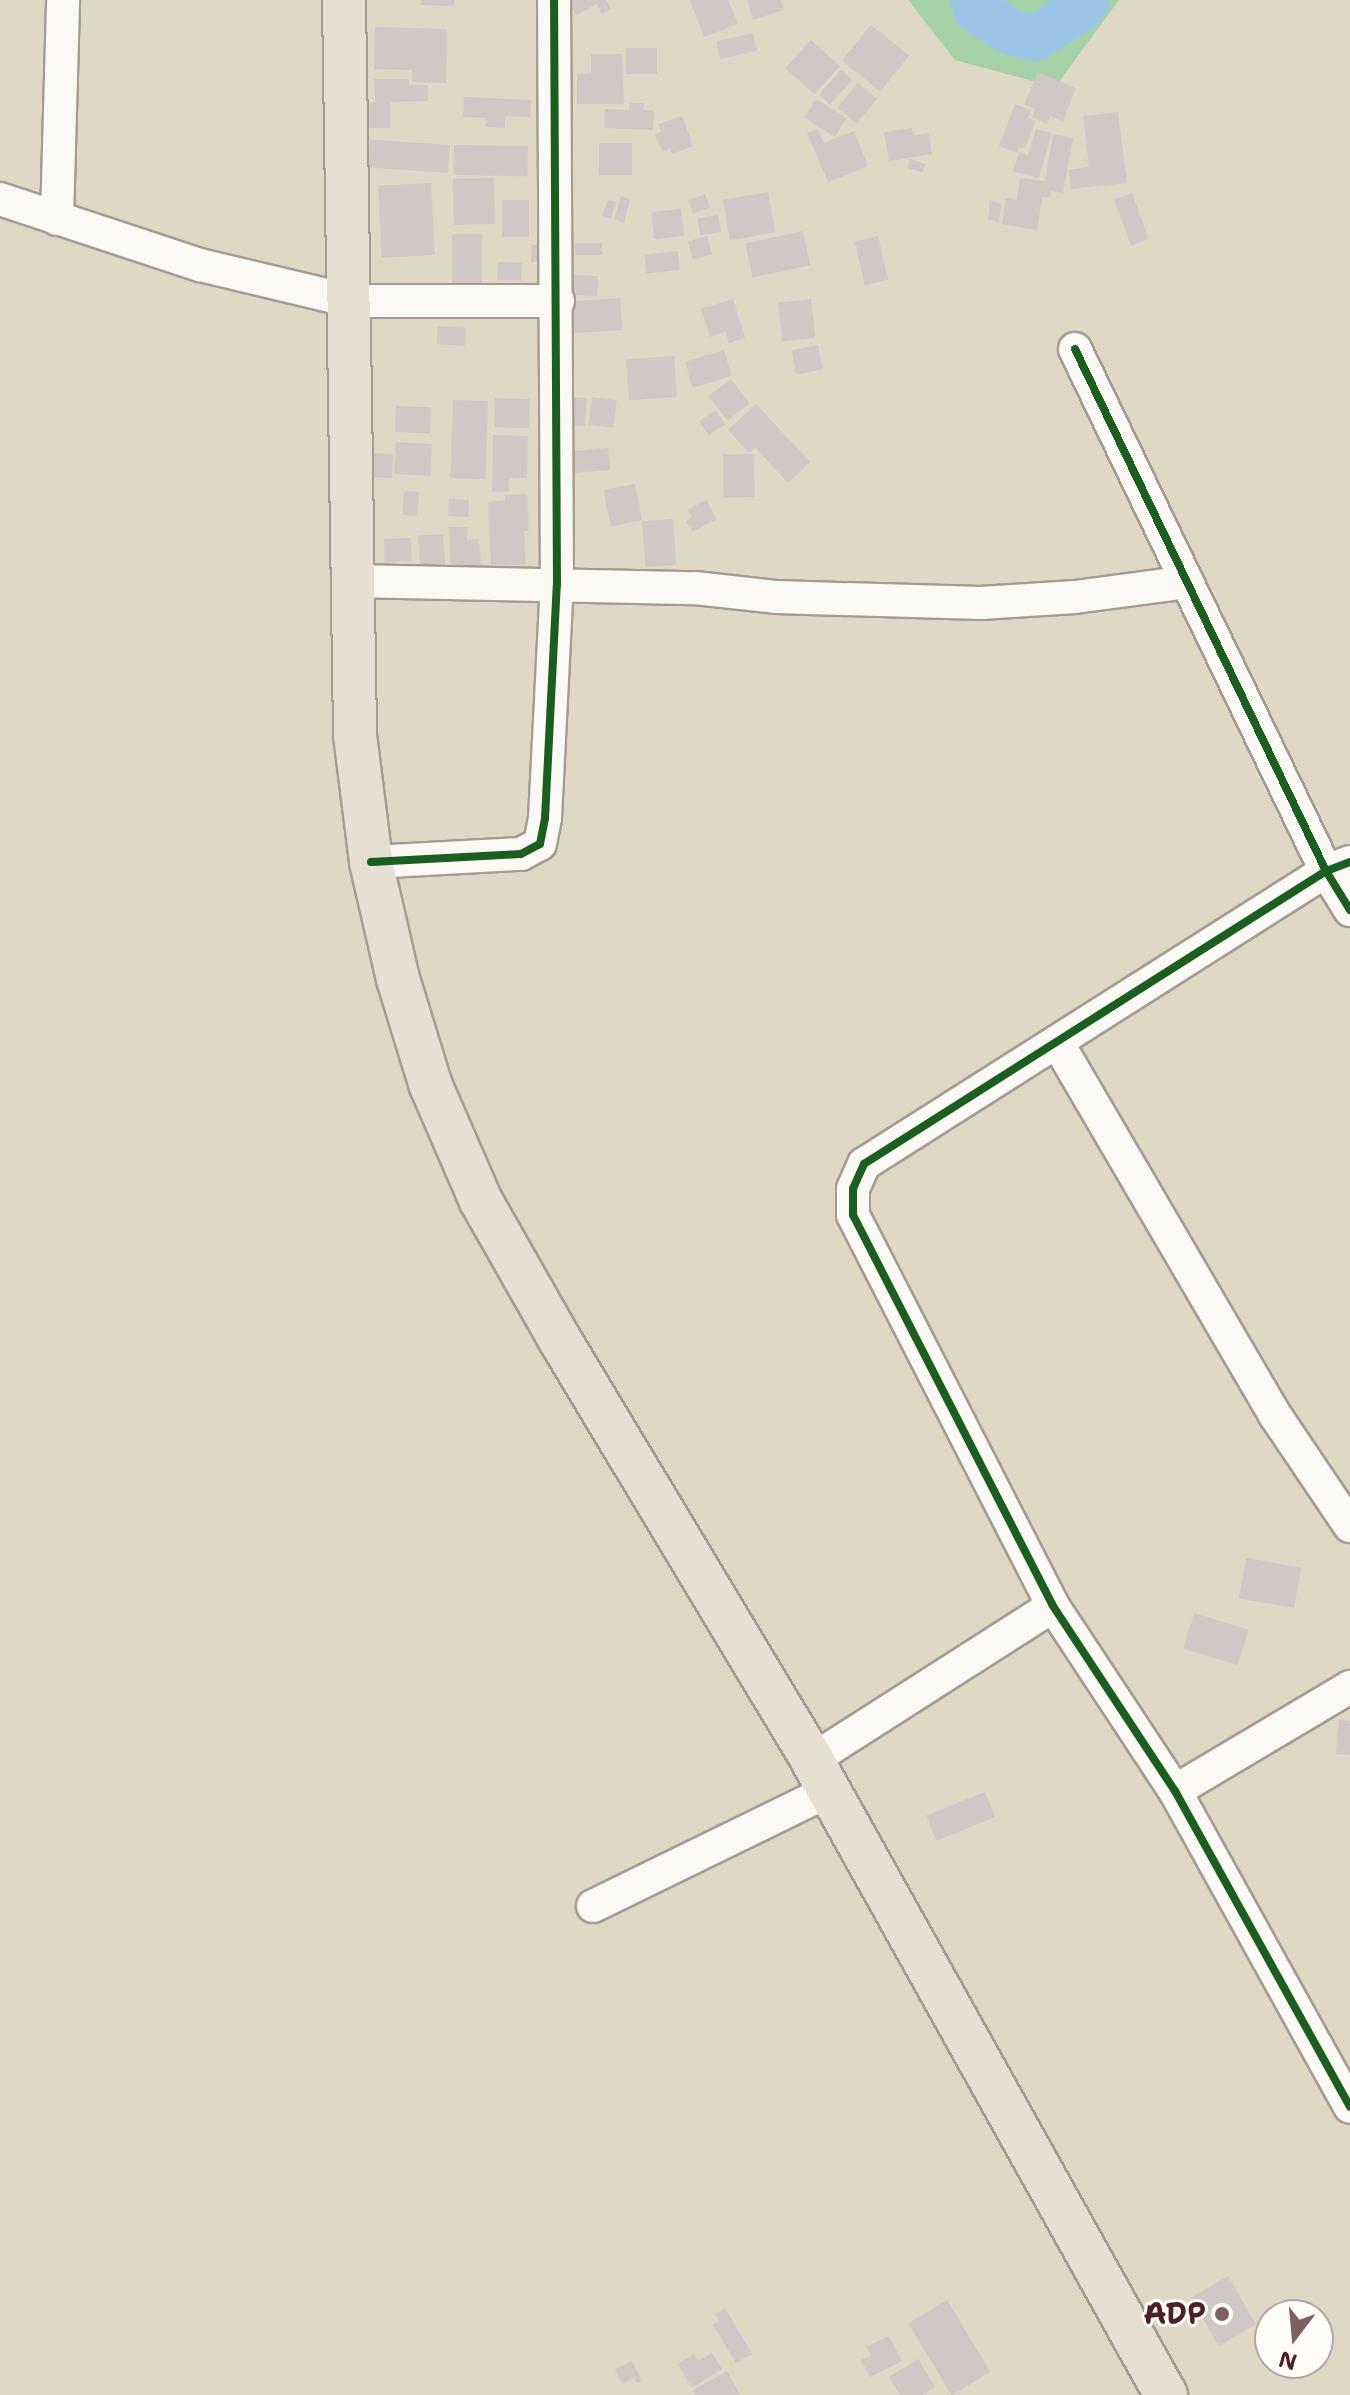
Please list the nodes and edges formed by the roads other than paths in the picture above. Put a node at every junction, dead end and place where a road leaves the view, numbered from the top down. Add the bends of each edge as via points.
1 (63, 0) edge
2 (344, 0) edge
3 (554, 0) edge
4 (0, 199) edge
5 (57, 219) junction
6 (351, 301) junction
7 (558, 301) junction
8 (1075, 349) dead end
9 (353, 581) junction
10 (1187, 582) junction
11 (557, 585) junction
12 (371, 862) junction
13 (1338, 866) edge
14 (1350, 910) edge
15 (1057, 1042) junction
16 (1350, 1526) edge
17 (1053, 1606) junction
18 (1350, 1687) edge
19 (820, 1775) junction
20 (1175, 1791) junction
21 (593, 1906) dead end
22 (1350, 2107) edge
23 (1166, 2395) edge

1 - 5 street
2 - 6 main road
3 - 7 street
4 - 5 street
5 - 6 street via 200,265
6 - 7 street
6 - 9 main road
7 - 11 street
8 - 10 street
9 - 11 street
9 - 12 main road via 355,735
10 - 11 street via 981,603
10 - 13 street
11 - 12 street via 540,844 521,854
12 - 19 main road via 398,979 431,1086 481,1201
13 - 14 street
13 - 15 street
15 - 16 street via 1275,1415
15 - 17 street via 864,1164 853,1189 853,1215
17 - 19 street
17 - 20 street
18 - 20 street
19 - 21 street
19 - 23 main road
20 - 22 street

